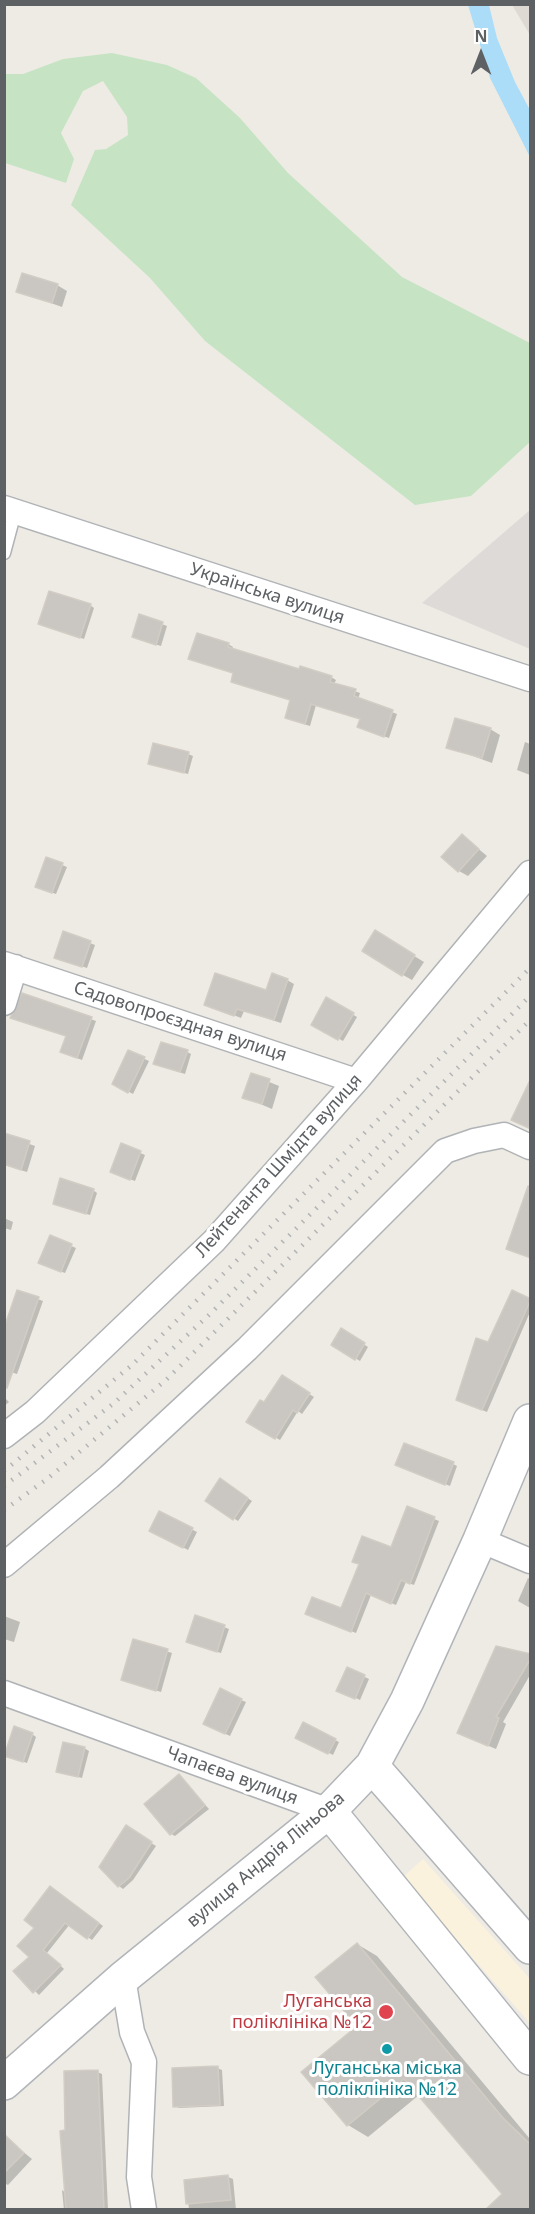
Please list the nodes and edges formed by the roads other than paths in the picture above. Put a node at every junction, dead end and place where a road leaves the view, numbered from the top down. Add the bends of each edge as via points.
1 (10, 510) edge
2 (4, 553) edge
3 (531, 679) edge
4 (531, 873) edge
5 (10, 966) edge
6 (4, 1003) edge
7 (356, 1081) junction
8 (531, 1147) edge
9 (531, 1420) edge
10 (4, 1436) edge
11 (480, 1540) junction
12 (531, 1561) edge
13 (4, 1565) edge
14 (4, 1693) edge
15 (372, 1766) junction
16 (329, 1811) junction
17 (531, 1947) edge
18 (123, 1978) junction
19 (531, 2058) edge
20 (4, 2083) edge
21 (144, 2210) edge

1 - 2 lane
1 - 3 street, Українська вулиця
4 - 7 street, Лейтенанта Шмідта вулиця
5 - 6 street
5 - 7 street, Садовопроєздная вулиця
7 - 10 street, Лейтенанта Шмідта вулиця via 214,1241 35,1412
8 - 13 street via 504,1135 445,1151 239,1357 110,1477
9 - 11 street, вулиця Андрія Ліньова
11 - 12 street
11 - 15 street, вулиця Андрія Ліньова via 407,1701
14 - 16 street, Чапаєва вулиця
15 - 16 street, вулиця Андрія Ліньова
15 - 17 street
16 - 18 street, вулиця Андрія Ліньова
16 - 19 street
18 - 20 street, вулиця Андрія Ліньова
18 - 21 street via 132,2032 144,2062 139,2177

